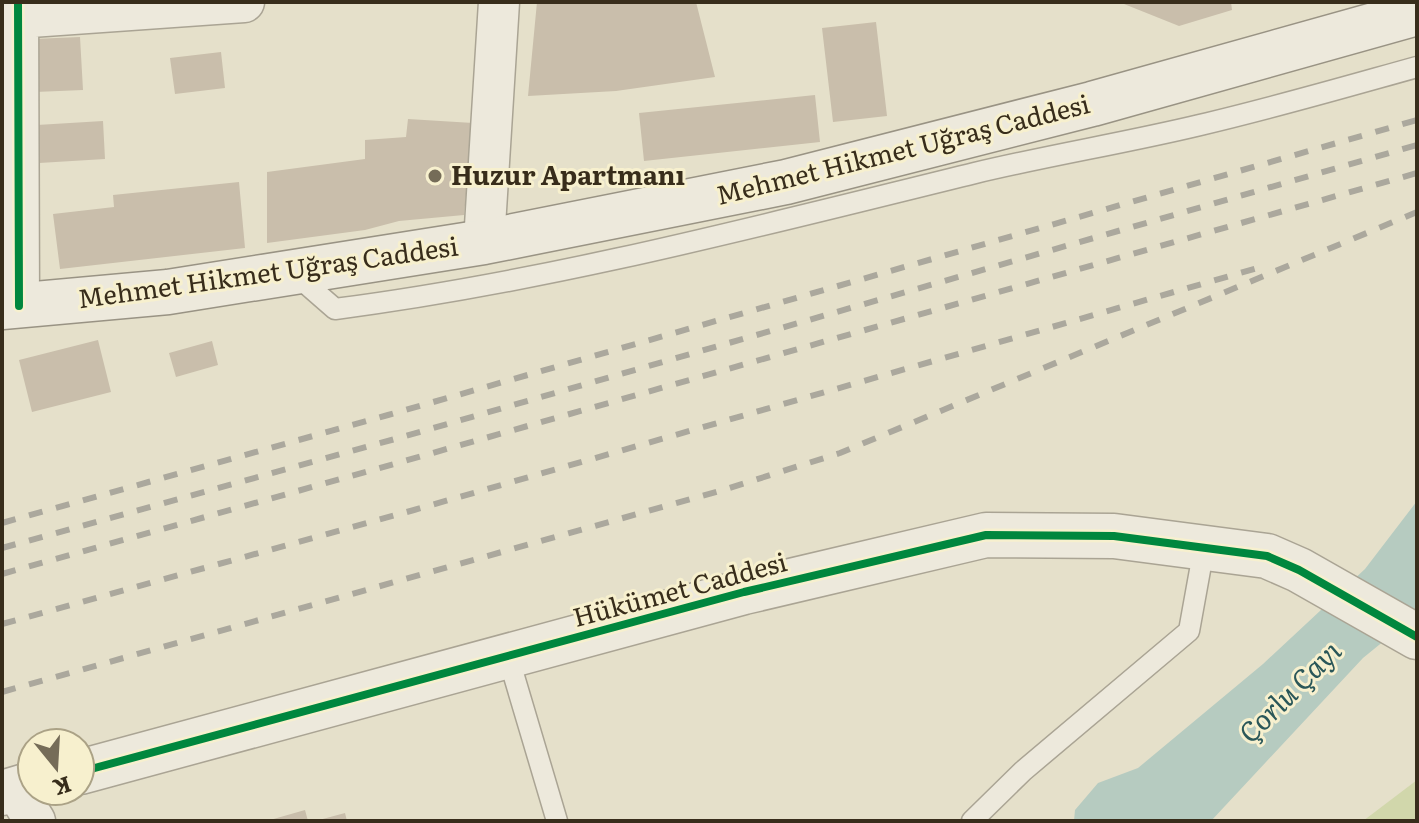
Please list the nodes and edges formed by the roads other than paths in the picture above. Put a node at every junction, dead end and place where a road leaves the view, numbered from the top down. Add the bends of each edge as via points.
1 (244, 2) edge
2 (499, 2) edge
3 (13, 13) edge
4 (1417, 13) edge
5 (1417, 67) edge
6 (484, 242) junction
7 (293, 272) junction
8 (10, 307) edge
9 (1204, 548) junction
10 (1417, 637) edge
11 (508, 656) junction
12 (96, 768) edge
13 (557, 821) edge
14 (972, 821) edge

1 - 3 street
2 - 6 street
3 - 8 street
4 - 6 main road, Mehmet Hikmet Uğraş Caddesi via 786,182
5 - 7 lane via 1202,125 460,290 335,309
6 - 7 main road, Mehmet Hikmet Uğraş Caddesi
7 - 8 main road, Mehmet Hikmet Uğraş Caddesi via 168,292
9 - 10 main road, Hükümet Caddesi via 1267,556
9 - 11 main road, Hükümet Caddesi via 1114,536 986,535 744,592
9 - 14 lane via 1189,631 1023,771
11 - 12 main road, Hükümet Caddesi
11 - 13 lane

